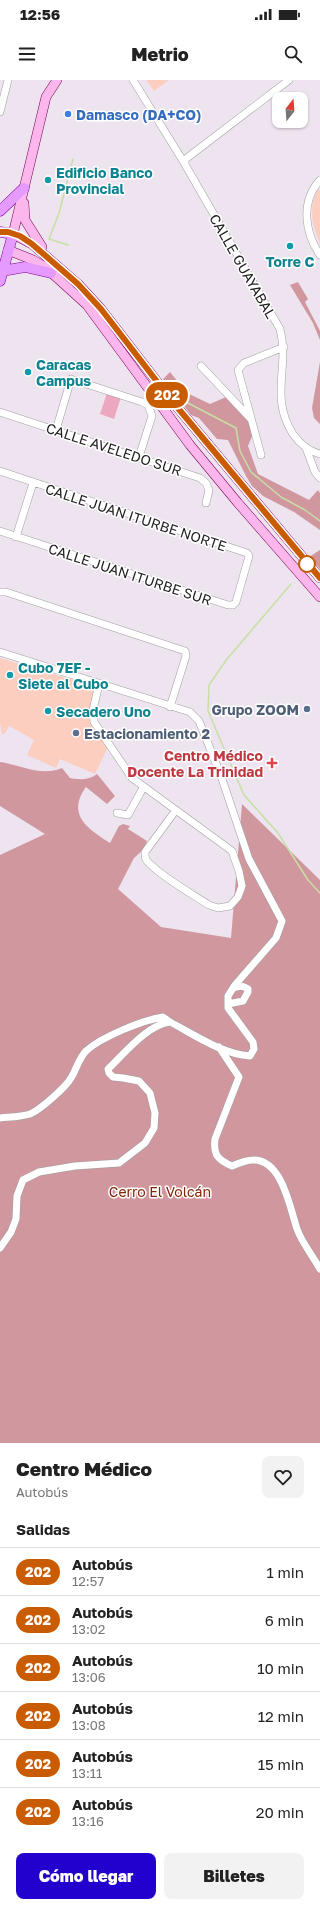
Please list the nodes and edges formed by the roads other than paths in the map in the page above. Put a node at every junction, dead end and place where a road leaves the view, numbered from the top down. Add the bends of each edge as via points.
1 (8, 80) edge
2 (57, 80) edge
3 (133, 80) edge
4 (289, 80) edge
5 (0, 112) edge
6 (183, 161) junction
7 (320, 180) edge
8 (24, 188) junction
9 (0, 211) edge
10 (0, 232) edge
11 (13, 234) junction
12 (4, 249) edge
13 (320, 255) edge
14 (46, 256) junction
15 (1, 272) edge
16 (51, 273) junction
17 (284, 347) junction
18 (201, 366) dead end
19 (0, 412) edge
20 (251, 420) junction
21 (56, 430) junction
22 (306, 448) junction
23 (320, 454) edge
24 (261, 455) dead end
25 (139, 457) junction
26 (0, 471) edge
27 (320, 478) edge
28 (33, 483) junction
29 (206, 503) dead end
30 (0, 531) edge
31 (16, 537) junction
32 (243, 578) joint
33 (320, 578) edge
34 (0, 592) edge
35 (320, 597) edge
36 (0, 652) edge
37 (99, 684) junction
38 (170, 706) junction
39 (144, 788) junction
40 (176, 810) junction
41 (117, 813) dead end
42 (232, 988) junction
43 (228, 1004) junction
44 (170, 1022) junction
45 (219, 1047) junction
46 (0, 1118) edge
47 (0, 1248) edge
48 (320, 1269) edge

1 - 5 street
2 - 8 main road via 46,96
3 - 6 street, CALLE GUAYABAL
4 - 6 street
6 - 17 street, CALLE GUAYABAL via 280,329
7 - 13 street via 311,192 306,218 311,239
8 - 9 main road
8 - 11 main road
8 - 14 main road via 25,220
10 - 11 main road
11 - 12 main road
11 - 14 main road via 26,240
12 - 14 main road via 21,248
12 - 15 main road
12 - 16 main road via 33,260
14 - 33 main road via 78,284 101,309 172,401
15 - 16 main road via 25,267
16 - 35 main road via 80,297 97,316 190,445
17 - 20 street via 244,363 238,370
17 - 22 street, CALLE GUAYABAL via 281,375 282,410 287,424
18 - 20 street
19 - 21 street, CALLE AVELEDO SUR
20 - 24 street
21 - 25 street, CALLE AVELEDO SUR
21 - 25 street via 71,379 135,399 148,405 152,416
22 - 23 street, CALLE GUAYABAL
22 - 27 street
25 - 29 street, CALLE AVELEDO SUR via 200,478 209,490
26 - 28 street, CALLE JUAN ITURBE NORTE
28 - 31 street
28 - 32 street, CALLE JUAN ITURBE NORTE via 247,553 250,556
30 - 31 street, CALLE JUAN ITURBE SUR
31 - 32 street, CALLE JUAN ITURBE SUR via 228,605 236,602
34 - 38 street via 185,651 186,656
36 - 37 street
37 - 38 street
37 - 39 street via 93,710 94,722 132,778
38 - 42 street via 190,712 199,721 249,859 282,921 276,938
39 - 40 street
39 - 41 street via 128,815
40 - 40 street via 232,851 242,886 238,897 230,906 218,908 209,905 157,870 145,858 145,852
42 - 43 street
42 - 43 street via 244,986 248,992 243,1001
43 - 45 street via 228,1008 253,1042 254,1049 250,1056
44 - 45 street
44 - 46 street via 163,1017 151,1019 120,1031 85,1052 71,1079 31,1114
44 - 47 street via 152,1028 108,1069 113,1078 139,1082 150,1093 155,1113 154,1128 145,1143 119,1163 39,1172 23,1180 17,1196 16,1219
45 - 48 street via 239,1077 215,1139 214,1148 217,1156 232,1166 246,1161 265,1162 276,1171 286,1192 298,1230

